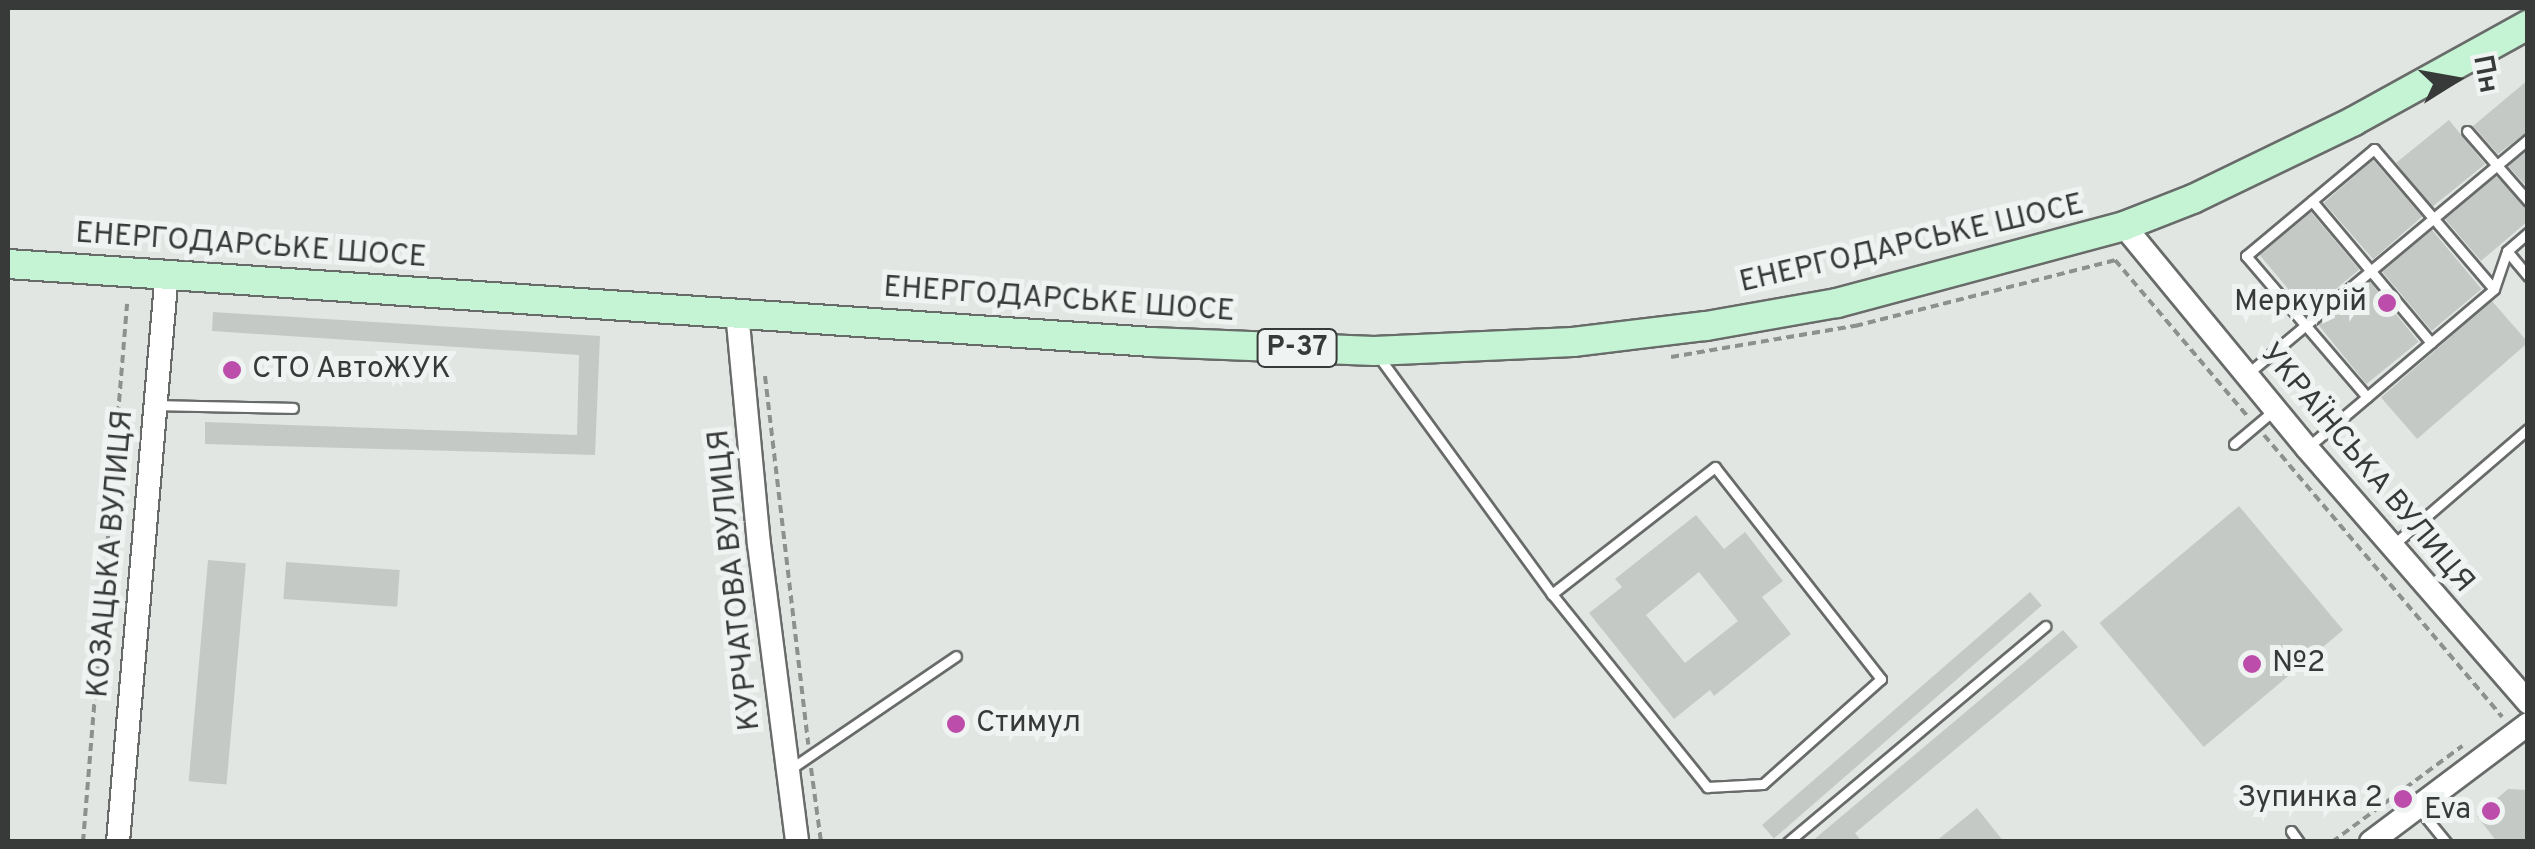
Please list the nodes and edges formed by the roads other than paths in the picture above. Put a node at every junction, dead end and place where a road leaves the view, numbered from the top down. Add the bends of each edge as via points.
1 (2528, 25) edge
2 (2467, 130) dead end
3 (2528, 139) edge
4 (2496, 165) junction
5 (2312, 201) junction
6 (2528, 201) edge
7 (2433, 218) junction
8 (2124, 226) junction
9 (2528, 233) edge
10 (2507, 251) junction
11 (8, 264) edge
12 (2370, 270) junction
13 (167, 272) junction
14 (2528, 276) edge
15 (2494, 290) junction
16 (737, 312) junction
17 (2305, 325) junction
18 (2431, 343) junction
19 (1374, 351) junction
20 (2246, 375) junction
21 (2367, 397) junction
22 (155, 404) junction
23 (292, 408) dead end
24 (2275, 410) junction
25 (2528, 429) edge
26 (2234, 444) dead end
27 (2307, 448) junction
28 (2390, 547) junction
29 (1552, 594) junction
30 (2045, 626) dead end
31 (956, 656) dead end
32 (2528, 702) edge
33 (2528, 724) edge
34 (788, 770) junction
35 (2417, 806) junction
36 (2291, 831) dead end
37 (118, 842) edge
38 (797, 842) edge
39 (1788, 842) edge
40 (2299, 842) edge
41 (2371, 842) edge
42 (2446, 842) edge

1 - 8 main road, ЕНЕРГОДАРСЬКЕ ШОСЕ / Р-37 via 2354,121
2 - 4 lane
3 - 4 lane
4 - 6 lane
4 - 7 lane
5 - 7 lane via 2374,149
5 - 12 lane
5 - 17 lane via 2246,256
7 - 12 lane
7 - 15 lane
8 - 19 main road, ЕНЕРГОДАРСЬКЕ ШОСЕ / Р-37 via 1837,302 1706,326 1573,342
8 - 20 street, УКРАЇНСЬКА ВУЛИЦЯ
9 - 10 lane
10 - 14 lane
10 - 15 lane
11 - 13 main road, ЕНЕРГОДАРСЬКЕ ШОСЕ / Р-37
12 - 17 lane
12 - 18 lane
13 - 16 main road, ЕНЕРГОДАРСЬКЕ ШОСЕ / Р-37
13 - 22 street, КОЗАЦЬКА ВУЛИЦЯ
15 - 18 lane
16 - 19 main road, ЕНЕРГОДАРСЬКЕ ШОСЕ / Р-37
16 - 34 street, КУРЧАТОВА ВУЛИЦЯ
17 - 20 lane
17 - 21 lane
18 - 21 lane
19 - 29 lane
20 - 24 street, УКРАЇНСЬКА ВУЛИЦЯ
21 - 27 lane
22 - 23 lane
22 - 37 street, КОЗАЦЬКА ВУЛИЦЯ
24 - 26 lane
24 - 27 street, УКРАЇНСЬКА ВУЛИЦЯ
25 - 28 lane
27 - 28 street, УКРАЇНСЬКА ВУЛИЦЯ
28 - 32 street, УКРАЇНСЬКА ВУЛИЦЯ
29 - 29 lane via 1707,787 1763,784 1881,679 1716,467
30 - 39 lane
31 - 34 lane
33 - 35 street
34 - 38 street, КУРЧАТОВА ВУЛИЦЯ
35 - 41 street
35 - 42 lane
36 - 40 lane

